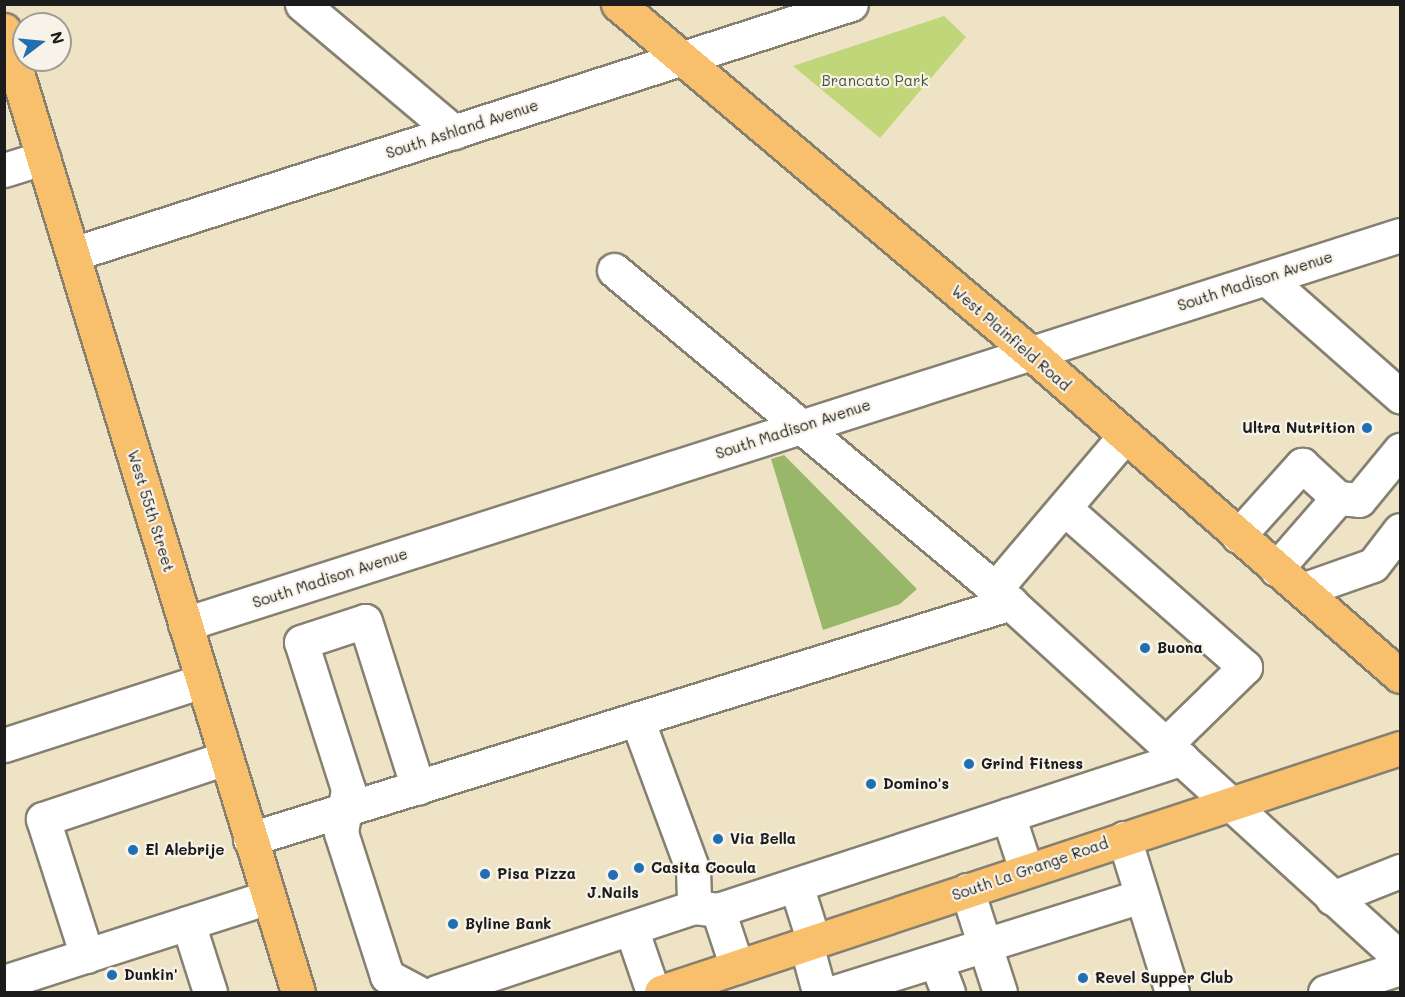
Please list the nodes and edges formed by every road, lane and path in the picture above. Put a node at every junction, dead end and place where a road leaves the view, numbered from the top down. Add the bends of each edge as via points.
1 (302, 4) edge
2 (618, 4) edge
3 (850, 4) edge
4 (4, 30) edge
5 (681, 59) junction
6 (454, 132) junction
7 (43, 158) junction
8 (4, 170) edge
9 (1401, 235) edge
10 (73, 254) junction
11 (614, 270) dead end
12 (1266, 278) junction
13 (1031, 353) junction
14 (1401, 396) edge
15 (804, 426) junction
16 (1124, 437) junction
17 (1401, 450) edge
18 (1338, 498) junction
19 (1064, 508) junction
20 (1238, 536) junction
21 (1394, 551) edge
22 (1276, 568) junction
23 (1302, 590) junction
24 (1003, 596) junction
25 (185, 624) junction
26 (1399, 670) edge
27 (202, 681) junction
28 (638, 719) junction
29 (4, 745) edge
30 (1401, 748) edge
31 (1174, 750) junction
32 (225, 758) junction
33 (418, 788) junction
34 (1228, 804) junction
35 (345, 809) junction
36 (1008, 815) junction
37 (1124, 838) junction
38 (250, 839) junction
39 (1026, 870) junction
40 (1401, 871) edge
41 (796, 885) junction
42 (967, 890) junction
43 (1141, 896) junction
44 (268, 897) junction
45 (1332, 897) junction
46 (706, 908) junction
47 (188, 923) junction
48 (631, 928) junction
49 (810, 943) junction
50 (985, 945) junction
51 (87, 956) junction
52 (1401, 958) edge
53 (936, 961) junction
54 (737, 967) junction
55 (1401, 968) edge
56 (15, 984) edge
57 (438, 992) edge
58 (210, 993) edge
59 (298, 993) edge
60 (417, 993) edge
61 (653, 993) edge
62 (661, 993) edge
63 (819, 993) edge
64 (835, 993) edge
65 (948, 993) edge
66 (1000, 993) edge
67 (1172, 993) edge
68 (1325, 993) edge

1 - 6 street
2 - 5 main road, West Plainfield Road
3 - 5 street, South Ashland Avenue
4 - 7 main road, West 55th Street
5 - 6 street, South Ashland Avenue
5 - 13 main road, West Plainfield Road
6 - 10 street, South Ashland Avenue
7 - 8 street
7 - 10 main road, West 55th Street
9 - 12 street, South Madison Avenue
10 - 25 main road, West 55th Street
11 - 15 street
12 - 13 street, South Madison Avenue
12 - 14 street
13 - 15 street, South Madison Avenue
13 - 16 main road, West Plainfield Road
15 - 24 street
15 - 25 street, South Madison Avenue
16 - 19 street
16 - 20 main road, West Plainfield Road
17 - 18 street via 1359,500
18 - 20 street via 1302,465
18 - 22 street
19 - 24 street
19 - 31 street via 1245,667
20 - 22 main road, West Plainfield Road
21 - 23 street via 1373,565
22 - 23 main road, West Plainfield Road
23 - 26 main road, West Plainfield Road
24 - 28 street
24 - 31 street
25 - 27 main road, West 55th Street
27 - 29 street
27 - 32 main road, West 55th Street
28 - 33 street
28 - 46 street
30 - 34 main road, South La Grange Road
31 - 34 street
31 - 36 street
32 - 38 main road, West 55th Street
32 - 51 street via 43,819
33 - 35 street
33 - 35 street via 365,621 301,642 348,789
34 - 37 main road, South La Grange Road
34 - 45 street
35 - 38 street
35 - 60 street via 340,833 387,976
36 - 39 street
36 - 41 street
37 - 39 main road, South La Grange Road
37 - 43 street
38 - 44 main road, West 55th Street
39 - 42 main road, South La Grange Road
40 - 45 street
41 - 46 street
41 - 49 street
42 - 49 main road, South La Grange Road
42 - 50 street
43 - 50 street
43 - 67 street
44 - 47 street
44 - 59 main road, West 55th Street
45 - 52 street
46 - 48 street
46 - 54 street
47 - 51 street
47 - 58 street
48 - 57 street
48 - 61 street
49 - 54 main road, South La Grange Road
49 - 63 street
50 - 53 street
50 - 66 street
51 - 56 street
53 - 64 street
53 - 65 street
54 - 62 main road, South La Grange Road
55 - 68 street

